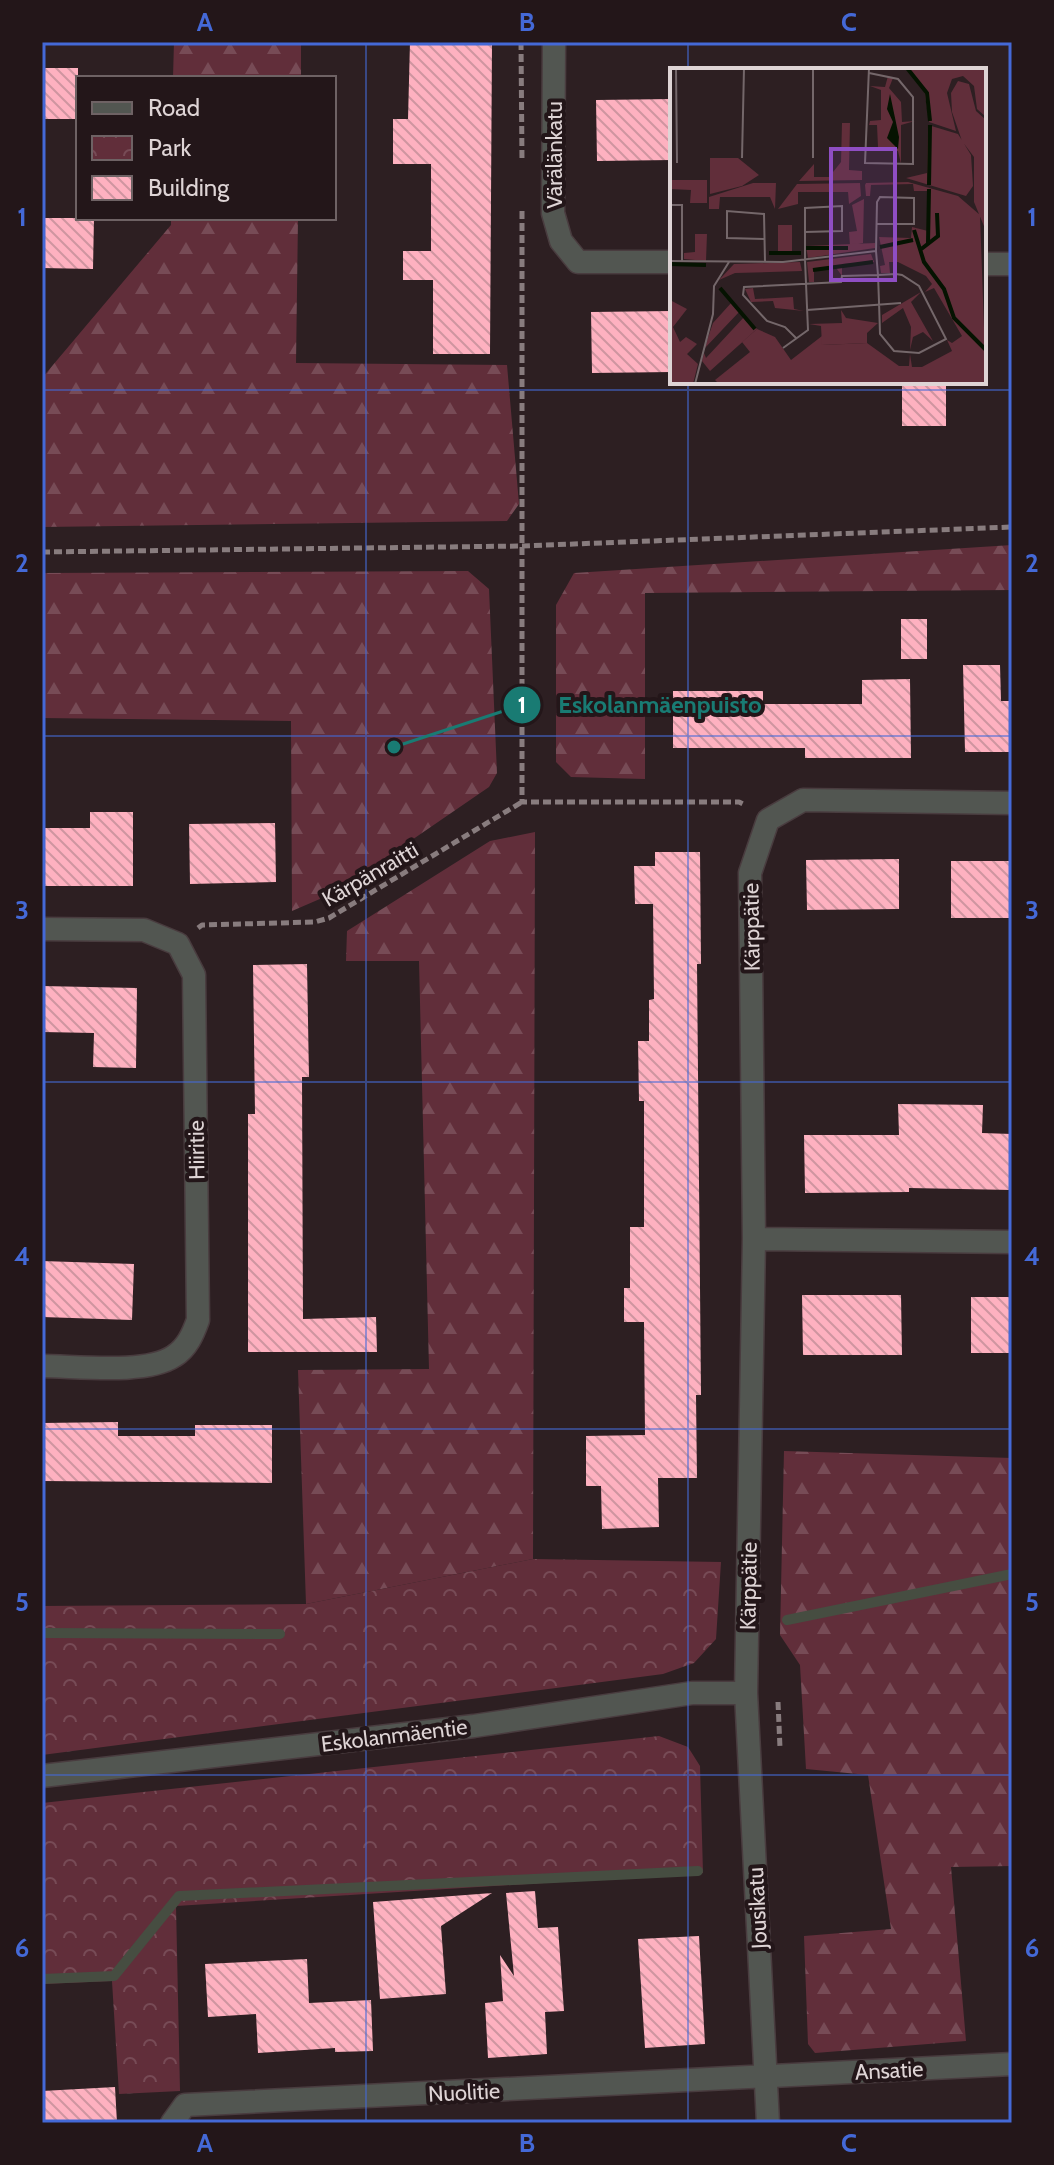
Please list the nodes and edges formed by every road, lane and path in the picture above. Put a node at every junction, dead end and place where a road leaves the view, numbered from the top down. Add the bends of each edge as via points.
1 (521, 42) edge
2 (554, 42) edge
3 (522, 168) dead end
4 (522, 199) dead end
5 (670, 262) edge
6 (986, 264) edge
7 (1012, 264) edge
8 (1012, 527) edge
9 (522, 546) junction
10 (42, 552) edge
11 (522, 802) junction
12 (1012, 803) edge
13 (768, 820) junction
14 (42, 929) edge
15 (178, 944) junction
16 (754, 1239) junction
17 (1012, 1242) edge
18 (42, 1366) edge
19 (746, 1693) junction
20 (42, 1776) edge
21 (1012, 2064) edge
22 (765, 2078) junction
23 (172, 2123) edge
24 (768, 2123) edge

1 - 3 path
2 - 5 street, Värälänkatu via 553,213 561,241 578,262
4 - 9 path
6 - 7 street
8 - 9 path
9 - 10 path
9 - 11 path
11 - 13 path via 739,802
11 - 15 path, Kärpänraitti via 329,918 202,925
12 - 13 street via 803,800
13 - 16 street, Kärppätie via 750,873
14 - 15 street via 144,930
15 - 18 street, Hiiritie via 194,975 198,1320 192,1337 175,1356 149,1366
16 - 17 street
16 - 19 street, Kärppätie
19 - 20 street, Eskolanmäentie via 692,1693 474,1726
19 - 22 street, Jousikatu
21 - 22 street, Ansatie
22 - 23 street, Nuolitie via 185,2105
22 - 24 street, Jousikatu

